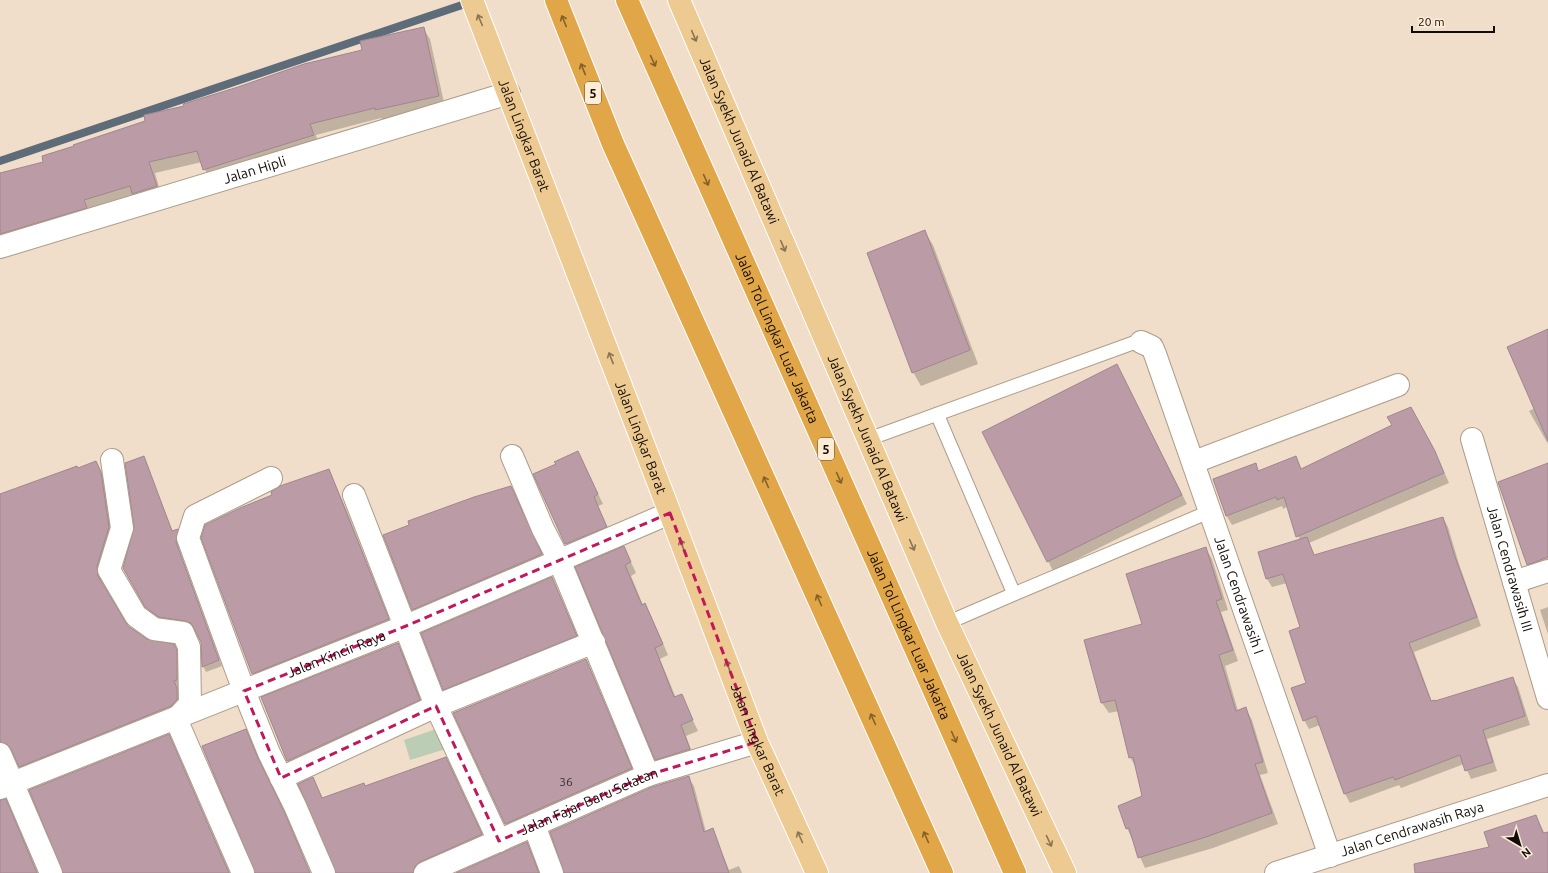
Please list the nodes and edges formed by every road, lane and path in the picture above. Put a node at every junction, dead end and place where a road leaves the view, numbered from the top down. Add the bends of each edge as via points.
1 (472, 0) edge
2 (556, 0) edge
3 (627, 0) edge
4 (678, 0) edge
5 (509, 93) junction
6 (0, 248) edge
7 (1141, 342) joint
8 (1398, 386) dead end
9 (937, 414) junction
10 (1472, 439) dead end
11 (866, 440) junction
12 (512, 456) dead end
13 (112, 460) dead end
14 (1194, 462) junction
15 (271, 478) dead end
16 (354, 495) dead end
17 (1211, 511) junction
18 (670, 513) junction
19 (559, 560) junction
20 (1548, 571) edge
21 (1514, 582) junction
22 (1014, 594) junction
23 (947, 623) junction
24 (406, 626) junction
25 (594, 642) junction
26 (244, 691) junction
27 (1548, 698) edge
28 (436, 706) junction
29 (176, 720) junction
30 (757, 742) junction
31 (0, 754) edge
32 (648, 775) junction
33 (281, 778) junction
34 (1548, 784) edge
35 (6, 786) edge
36 (534, 826) junction
37 (499, 841) junction
38 (1330, 856) junction
39 (51, 873) edge
40 (243, 873) edge
41 (324, 873) edge
42 (425, 873) edge
43 (552, 873) edge
44 (817, 873) edge
45 (942, 873) edge
46 (1015, 873) edge
47 (1065, 873) edge
48 (1276, 873) edge

5 -> 1 main road, Jalan Lingkar Barat
45 -> 2 highway, 5 via 613,144
3 -> 46 highway, Jalan Tol Lingkar Luar Jakarta / 5
4 -> 11 main road, Jalan Syekh Junaid Al Batawi
5 - 6 street, Jalan Hipli
18 -> 5 main road, Jalan Lingkar Barat
7 - 9 lane
7 - 14 street, Jalan Cendrawasih I via 1152,347
8 - 14 street
9 - 11 lane
9 - 22 lane
10 - 21 street, Jalan Cendrawasih III
11 -> 23 main road, Jalan Syekh Junaid Al Batawi
12 - 19 street
13 - 29 street via 122,528 109,570 136,616 154,629 183,633 189,647 190,704
14 - 17 street, Jalan Cendrawasih I
15 - 26 street via 196,516 188,538
16 - 24 street
17 - 22 lane
17 - 38 street, Jalan Cendrawasih I
18 - 19 street, Jalan Kincir Raya
30 -> 18 main road, Jalan Lingkar Barat
19 - 24 street, Jalan Kincir Raya
19 - 25 street
20 - 21 street
21 - 27 street, Jalan Cendrawasih III
22 - 23 lane
23 -> 47 main road, Jalan Syekh Junaid Al Batawi
24 - 26 street, Jalan Kincir Raya
24 - 28 street
25 - 28 street
25 - 32 street
26 - 29 street, Jalan Kincir Raya
26 - 33 street
28 - 33 street
28 - 37 street
29 - 35 street, Jalan Kincir Raya
29 - 40 street
30 - 32 street, Jalan Fajar Baru Selatan
44 -> 30 main road, Jalan Lingkar Barat
31 - 35 street
32 - 36 street, Jalan Fajar Baru Selatan
33 - 41 street
34 - 38 street, Jalan Cendrawasih Raya
35 - 39 street
36 - 37 street, Jalan Fajar Baru Selatan
36 - 43 street
37 - 42 street, Jalan Fajar Baru Selatan
38 - 48 street, Jalan Cendrawasih Raya

